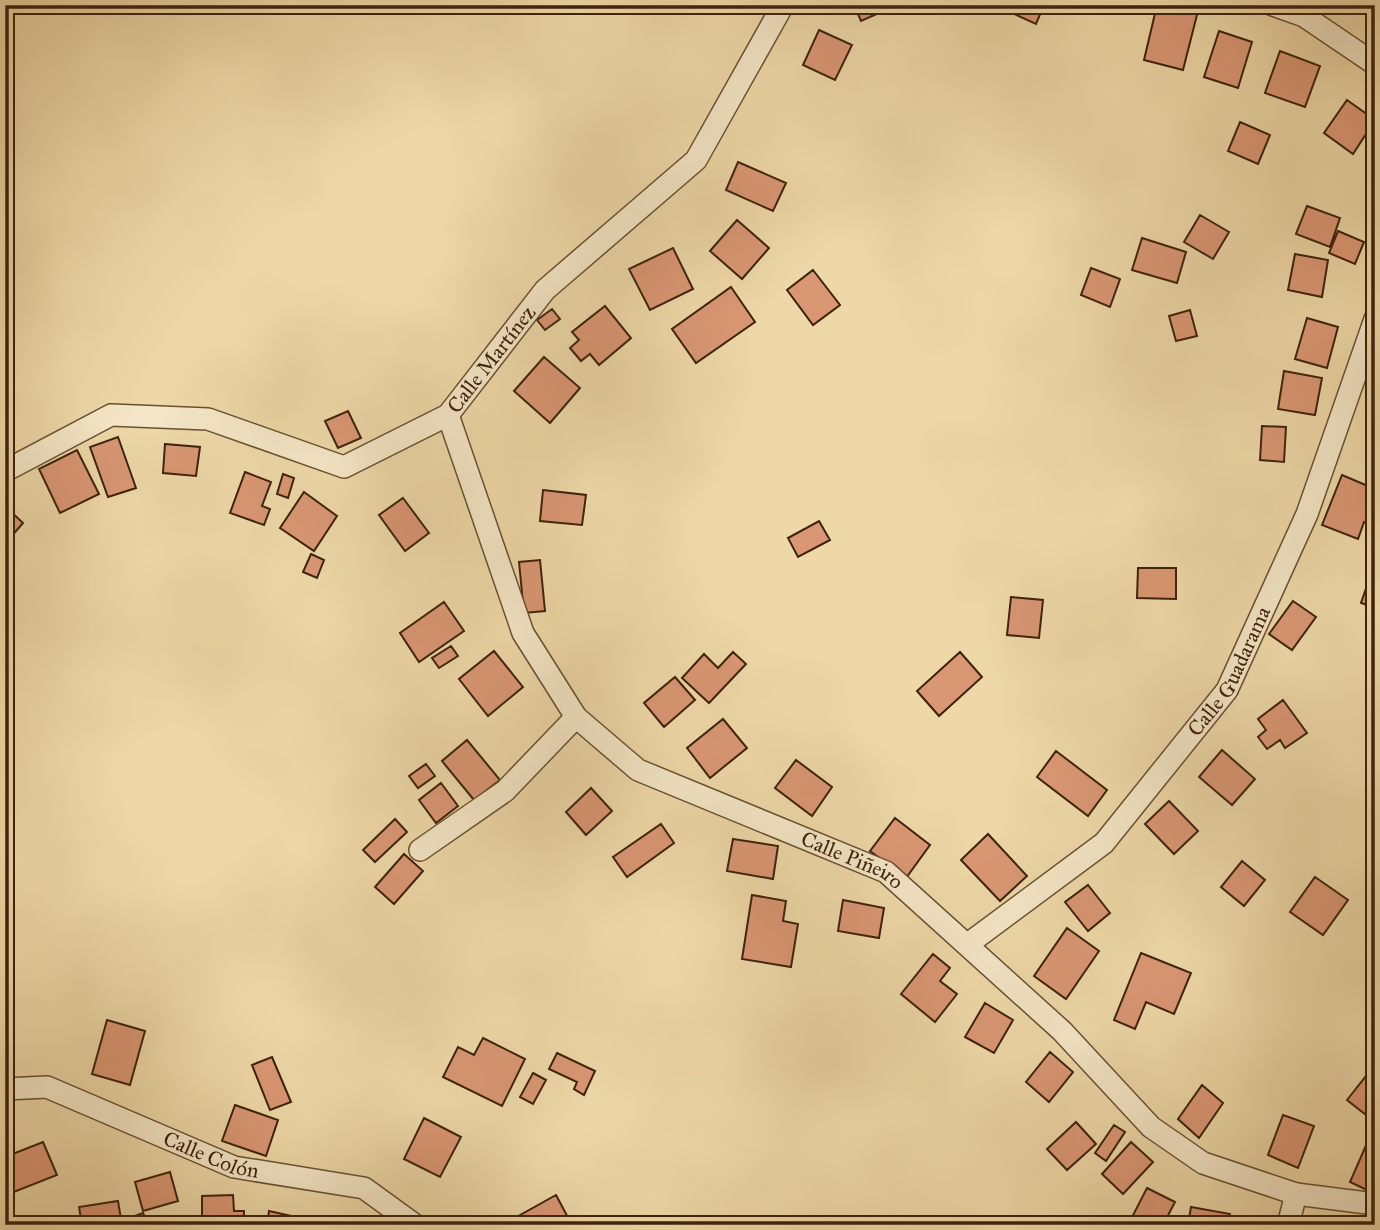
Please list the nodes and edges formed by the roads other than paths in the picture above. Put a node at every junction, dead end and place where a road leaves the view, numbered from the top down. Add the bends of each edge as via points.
1 (783, 5) edge
2 (1273, 5) edge
3 (1375, 64) edge
4 (1375, 319) edge
5 (448, 415) junction
6 (5, 471) edge
7 (576, 718) junction
8 (420, 850) dead end
9 (968, 944) junction
10 (5, 1089) edge
11 (1296, 1194) junction
12 (1375, 1204) edge
13 (415, 1225) edge
14 (1288, 1225) edge

1 - 5 street, Calle Martínez via 695,160 545,290
2 - 3 street via 1304,16
4 - 9 street, Calle Guadarama via 1307,514 1227,690 1104,843
5 - 6 street, Calle Martínez via 344,467 208,419 111,415
5 - 7 street, Calle Piñeiro via 523,633
7 - 8 street via 505,791
7 - 9 street, Calle Piñeiro via 638,770 886,872
9 - 11 street, Calle Piñeiro via 1062,1031 1151,1127 1203,1163
10 - 13 street, Calle Colón via 47,1087 234,1167 364,1188
11 - 12 street, Calle Piñeiro
11 - 14 street

